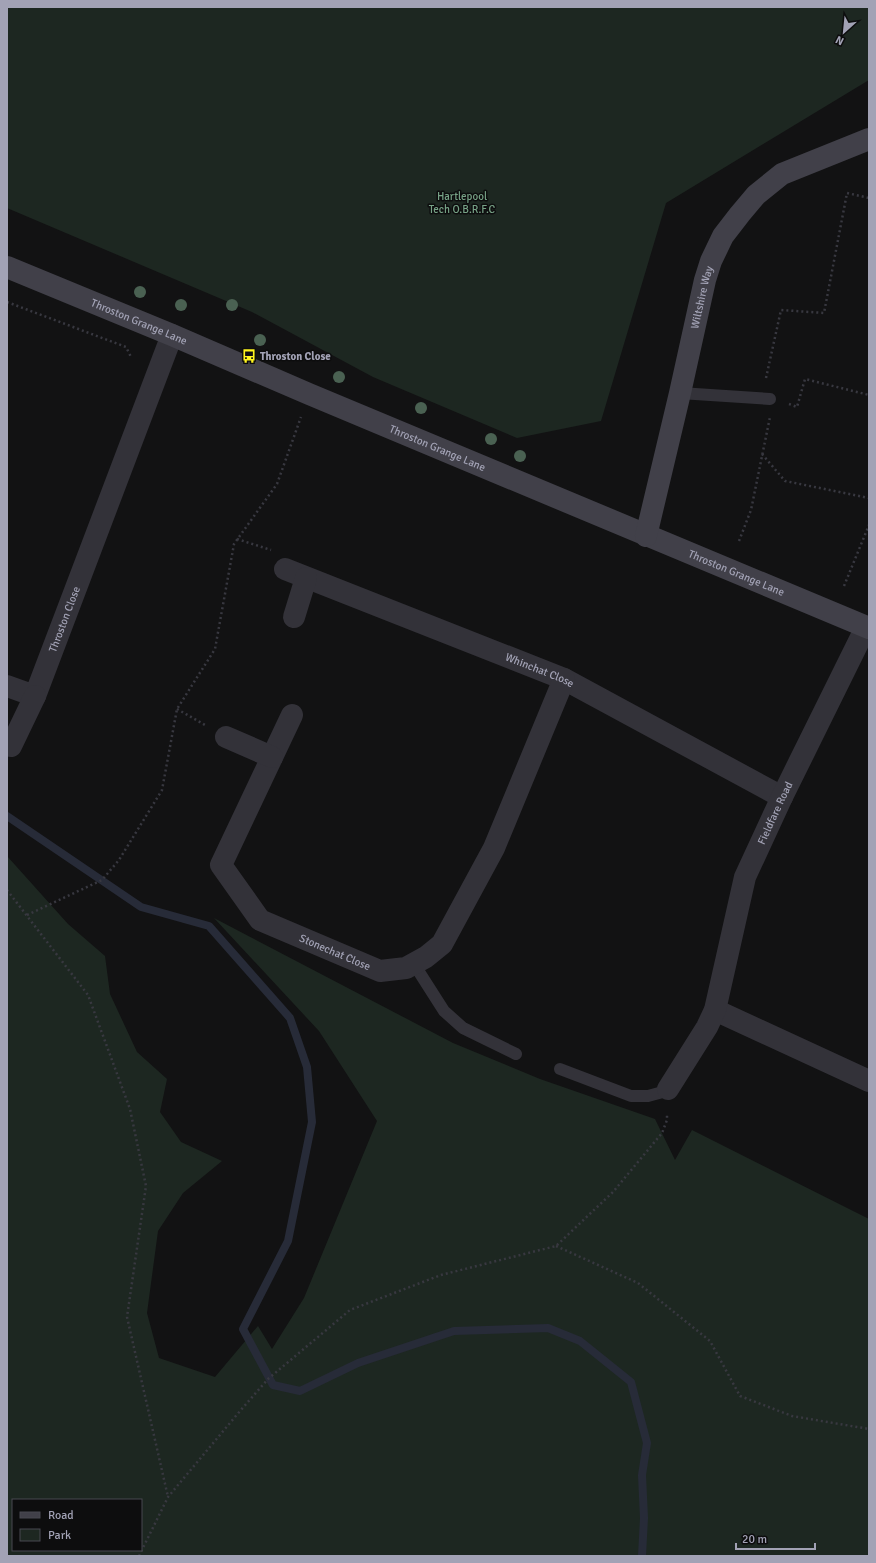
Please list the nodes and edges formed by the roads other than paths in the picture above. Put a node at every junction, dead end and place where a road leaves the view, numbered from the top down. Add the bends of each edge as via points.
1 (869, 139) edge
2 (7, 267) edge
3 (172, 334) junction
4 (680, 393) junction
5 (768, 399) road end
6 (646, 536) junction
7 (285, 569) road end
8 (306, 578) junction
9 (294, 617) dead end
10 (868, 627) edge
11 (564, 679) junction
12 (7, 686) edge
13 (35, 696) junction
14 (292, 715) dead end
15 (226, 738) road end
16 (11, 746) dead end
17 (272, 757) junction
18 (782, 797) junction
19 (414, 964) junction
20 (715, 1010) junction
21 (516, 1054) dead end
22 (560, 1069) dead end
23 (869, 1081) edge
24 (668, 1089) joint

1 - 4 street, Wiltshire Way via 782,174 756,195 723,236 705,280
2 - 3 street, Throston Grange Lane
3 - 6 street, Throston Grange Lane
3 - 13 street, Throston Close
4 - 5 lane
4 - 6 street, Wiltshire Way
6 - 10 street, Throston Grange Lane
7 - 8 street, Whinchat Close
8 - 9 street
8 - 11 street, Whinchat Close
10 - 18 street, Fieldfare Road
11 - 18 street, Whinchat Close
11 - 19 street, Stonechat Close via 494,848 442,944 426,958
12 - 13 street
13 - 16 street, Throston Close
14 - 17 street, Stonechat Close
15 - 17 street
17 - 19 street, Stonechat Close via 221,865 260,920 380,971 406,968
18 - 20 street, Fieldfare Road via 745,877
19 - 21 lane via 444,1011 463,1028
20 - 23 street
20 - 24 street, Fieldfare Road
22 - 24 lane via 631,1096 648,1096

